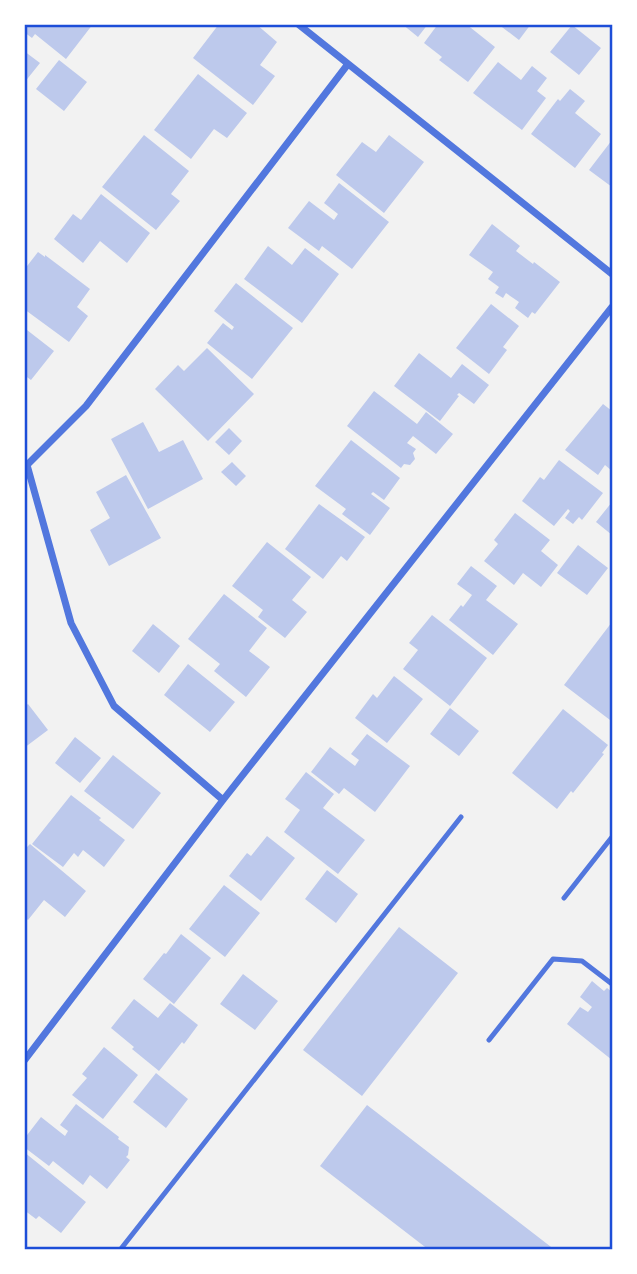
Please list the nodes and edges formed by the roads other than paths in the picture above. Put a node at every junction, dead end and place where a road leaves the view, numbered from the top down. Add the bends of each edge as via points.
1 (298, 24) edge
2 (348, 64) junction
3 (612, 274) edge
4 (612, 307) edge
5 (223, 800) junction
6 (461, 817) dead end
7 (612, 837) edge
8 (564, 898) dead end
9 (612, 984) edge
10 (489, 1040) dead end
11 (24, 1061) edge
12 (120, 1250) edge

1 - 2 street
2 - 3 street
2 - 5 street via 86,406 27,465 71,622 114,706
4 - 5 street
5 - 11 street
6 - 12 lane
7 - 8 lane
9 - 10 lane via 582,961 553,958

